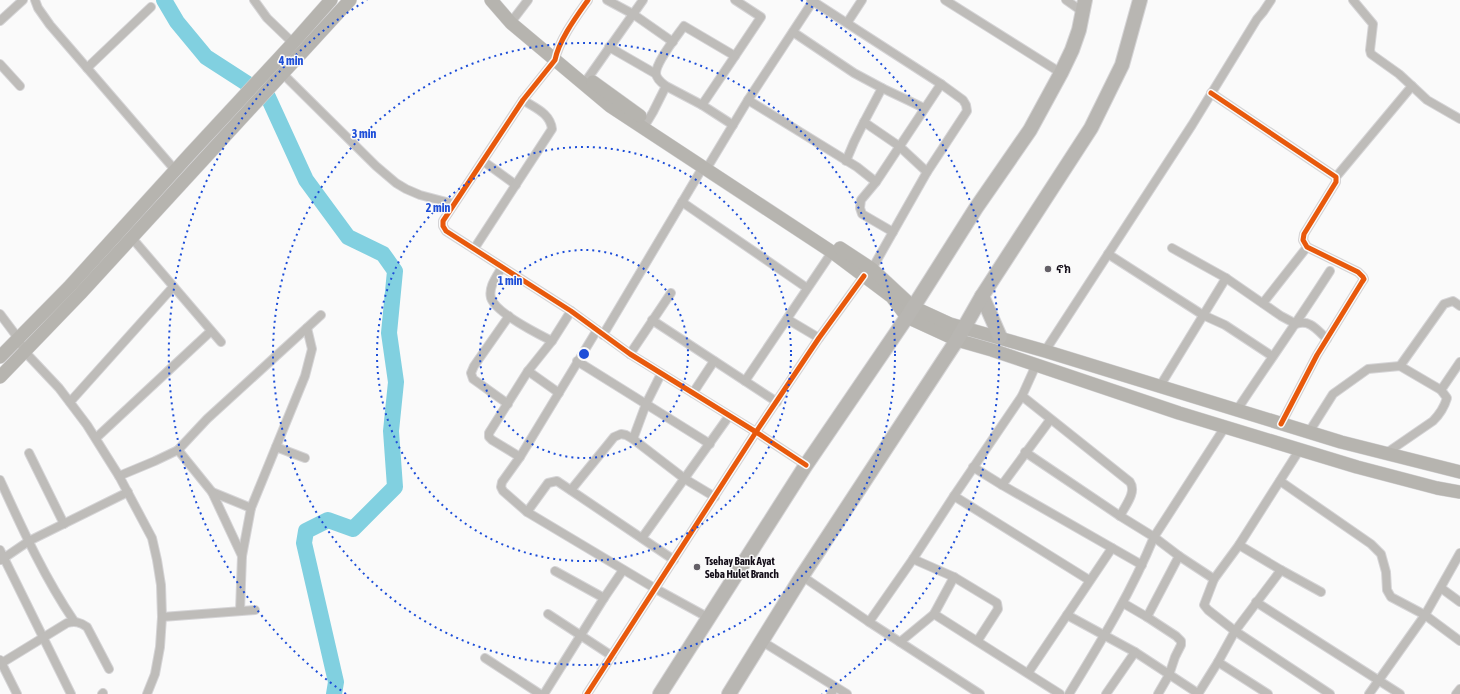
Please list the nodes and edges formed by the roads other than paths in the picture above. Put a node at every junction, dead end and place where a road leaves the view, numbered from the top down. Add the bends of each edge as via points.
1 (23, 0) edge
2 (35, 0) edge
3 (254, 0) edge
4 (331, 0) edge
5 (350, 0) edge
6 (491, 0) edge
7 (500, 0) edge
8 (528, 0) edge
9 (588, 0) edge
10 (607, 0) edge
11 (643, 0) edge
12 (735, 0) edge
13 (862, 0) edge
14 (945, 0) edge
15 (1066, 0) edge
16 (1140, 0) edge
17 (1271, 0) edge
18 (1353, 0) edge
19 (812, 1) edge
20 (1084, 6) edge
21 (151, 7) dead end
22 (632, 14) junction
23 (515, 17) junction
24 (0, 21) edge
25 (847, 23) junction
26 (793, 32) junction
27 (673, 42) junction
28 (293, 43) junction
29 (609, 47) junction
30 (735, 56) junction
31 (556, 57) junction
32 (0, 64) edge
33 (87, 68) junction
34 (1060, 73) junction
35 (283, 74) junction
36 (656, 74) junction
37 (588, 78) junction
38 (941, 84) junction
39 (20, 86) dead end
40 (666, 86) junction
41 (1412, 86) junction
42 (882, 88) junction
43 (1211, 94) junction
44 (252, 97) junction
45 (523, 100) junction
46 (748, 100) junction
47 (702, 105) junction
48 (924, 108) junction
49 (1460, 118) edge
50 (647, 122) junction
51 (864, 122) junction
52 (733, 125) junction
53 (899, 146) junction
54 (482, 161) junction
55 (846, 161) junction
56 (707, 165) junction
57 (175, 170) junction
58 (927, 172) junction
59 (1336, 177) junction
60 (876, 182) junction
61 (516, 184) junction
62 (682, 202) junction
63 (454, 204) junction
64 (893, 232) junction
65 (132, 238) junction
66 (1307, 247) junction
67 (1172, 248) dead end
68 (474, 249) junction
69 (832, 252) junction
70 (1108, 254) junction
71 (502, 267) junction
72 (1330, 271) dead end
73 (868, 273) junction
74 (1226, 278) junction
75 (173, 287) junction
76 (807, 288) junction
77 (671, 293) dead end
78 (982, 296) junction
79 (1263, 303) junction
80 (1460, 306) edge
81 (572, 311) junction
82 (910, 312) junction
83 (0, 314) edge
84 (321, 315) dead end
85 (1203, 315) junction
86 (509, 316) junction
87 (787, 319) junction
88 (652, 320) junction
89 (1296, 324) junction
90 (307, 328) junction
91 (211, 331) junction
92 (600, 332) junction
93 (960, 334) junction
94 (18, 338) junction
95 (819, 338) junction
96 (1000, 338) junction
97 (1327, 339) junction
98 (552, 341) junction
99 (221, 342) dead end
100 (1046, 350) junction
101 (25, 352) junction
102 (630, 354) junction
103 (1272, 356) junction
104 (0, 357) edge
105 (714, 360) junction
106 (577, 361) junction
107 (1460, 362) edge
108 (1036, 365) junction
109 (1400, 366) junction
110 (528, 371) junction
111 (661, 374) junction
112 (0, 376) edge
113 (745, 381) junction
114 (1160, 386) junction
115 (1441, 390) junction
116 (559, 393) junction
117 (693, 393) junction
118 (1022, 396) junction
119 (70, 402) junction
120 (777, 402) junction
121 (508, 404) junction
122 (646, 404) junction
123 (1237, 410) junction
124 (729, 416) junction
125 (1254, 416) junction
126 (1050, 420) junction
127 (1281, 424) junction
128 (1225, 427) junction
129 (756, 432) junction
130 (1309, 432) junction
131 (1248, 434) junction
132 (96, 438) junction
133 (633, 439) junction
134 (710, 444) junction
135 (276, 447) junction
136 (1300, 449) junction
137 (178, 450) junction
138 (1025, 452) junction
139 (29, 453) dead end
140 (1385, 454) junction
141 (520, 457) junction
142 (305, 458) dead end
143 (806, 465) junction
144 (973, 466) junction
145 (1460, 472) edge
146 (119, 476) junction
147 (685, 479) junction
148 (0, 480) edge
149 (1280, 481) junction
150 (1002, 485) junction
151 (571, 490) junction
152 (128, 492) junction
153 (212, 492) junction
154 (1460, 492) edge
155 (954, 496) junction
156 (715, 497) junction
157 (251, 508) junction
158 (527, 512) junction
159 (1120, 516) junction
160 (64, 524) junction
161 (1154, 537) junction
162 (642, 538) junction
163 (29, 542) junction
164 (1239, 545) junction
165 (1112, 548) junction
166 (0, 550) edge
167 (1460, 553) edge
168 (242, 556) junction
169 (1179, 556) junction
170 (2, 559) edge
171 (913, 559) junction
172 (674, 560) junction
173 (1142, 565) junction
174 (623, 570) junction
175 (1281, 570) junction
176 (555, 571) dead end
177 (802, 576) junction
178 (954, 577) junction
179 (1214, 579) junction
180 (1089, 580) junction
181 (1441, 588) junction
182 (656, 589) junction
183 (1321, 592) dead end
184 (604, 598) junction
185 (1256, 602) junction
186 (1460, 602) edge
187 (1123, 603) junction
188 (255, 610) dead end
189 (240, 611) junction
190 (548, 614) dead end
191 (934, 614) junction
192 (1067, 615) junction
193 (1425, 615) junction
194 (162, 617) junction
195 (1147, 617) junction
196 (709, 618) junction
197 (74, 621) junction
198 (869, 622) junction
199 (1235, 631) junction
200 (1105, 635) junction
201 (581, 636) junction
202 (43, 638) junction
203 (978, 640) junction
204 (1460, 640) edge
205 (763, 642) junction
206 (900, 642) junction
207 (1135, 652) junction
208 (612, 656) junction
209 (485, 658) dead end
210 (0, 662) edge
211 (1218, 662) junction
212 (109, 669) dead end
213 (1028, 673) junction
214 (1169, 675) junction
215 (1379, 680) junction
216 (1460, 689) edge
217 (833, 690) edge
218 (18, 694) edge
219 (71, 694) edge
220 (147, 694) edge
221 (540, 694) edge
222 (544, 694) edge
223 (587, 694) edge
224 (660, 694) edge
225 (729, 694) edge
226 (847, 694) edge
227 (980, 694) edge
228 (1060, 694) edge
229 (1069, 694) edge
230 (1106, 694) edge
231 (1158, 694) edge
232 (1198, 694) edge
233 (1268, 694) edge
234 (1330, 694) edge
235 (1369, 694) edge
236 (1400, 694) edge
237 (1456, 694) edge

1 - 24 street
2 - 33 street via 50,25
3 - 28 street via 267,18
4 - 28 main road
5 - 35 main road
6 - 31 main road via 511,24
7 - 23 main road
8 - 23 street
9 - 31 street via 573,22
10 - 22 street
11 - 22 street
12 - 30 street via 761,17
13 - 25 street
14 - 34 street
15 - 20 street
16 - 78 highway via 1122,65 1091,128
17 - 43 street
18 - 41 street via 1374,24 1371,54
19 - 25 street
19 - 26 street
20 - 34 highway via 1072,50
21 - 33 street
22 - 27 street
22 - 29 street
23 - 31 main road
25 - 38 street
26 - 42 street
26 - 46 street
27 - 30 street via 684,26
27 - 36 street via 658,65
28 - 44 main road via 262,77
29 - 36 street
29 - 37 street
30 - 47 street
31 - 37 main road
31 - 45 street
31 - 56 main road via 610,106
32 - 39 street
33 - 57 street
34 - 82 highway via 1030,130 976,208
35 - 44 main road via 272,86
35 - 63 street via 396,183 420,195
36 - 40 street
37 - 50 main road
38 - 48 street
38 - 58 street via 963,100 967,111
40 - 47 street
40 - 50 street
41 - 49 street via 1427,100
41 - 59 street
42 - 48 street
42 - 51 street
43 - 59 street
43 - 70 street
44 - 57 main road
44 - 65 main road
45 - 54 street
45 - 61 street via 546,114 552,129
46 - 52 street
46 - 55 street
47 - 52 street
48 - 53 street
50 - 56 main road
51 - 53 street
51 - 55 street
52 - 56 street
53 - 58 street
53 - 60 street
54 - 61 street
54 - 63 street
55 - 60 street
56 - 62 street
56 - 69 main road
56 - 73 main road
57 - 94 main road via 69,287
58 - 64 street
59 - 66 street via 1336,182 1304,234 1303,240
60 - 64 street via 861,200 862,214
61 - 68 street
62 - 76 street
62 - 92 street
63 - 68 street via 443,221 443,226 446,231
64 - 73 street
65 - 75 street
65 - 101 main road
66 - 79 street
66 - 97 street via 1358,272 1364,279
67 - 74 street
68 - 71 street
69 - 73 main road
69 - 76 street
70 - 85 street
70 - 100 street
71 - 81 street
71 - 86 street via 493,284 491,298 494,304
72 - 89 street
73 - 82 main road
73 - 95 street
74 - 79 street
74 - 85 street
75 - 91 street
75 - 119 street
76 - 87 street
77 - 88 street
78 - 93 highway
78 - 96 highway
79 - 89 street
80 - 109 street via 1453,301 1444,304
81 - 92 street
81 - 98 street
82 - 93 main road via 950,324
82 - 143 highway
83 - 94 street
84 - 90 street
85 - 103 street via 1226,325
85 - 114 street
86 - 98 street
86 - 121 street via 471,373 473,378
87 - 95 street
87 - 113 street
88 - 102 street
88 - 105 street
89 - 97 street via 1303,321 1310,324
89 - 103 street
90 - 135 street via 312,349 305,376
90 - 137 street via 207,419
91 - 99 street
91 - 132 street
92 - 102 street
92 - 106 street
93 - 96 main road
93 - 108 main road via 992,350
93 - 177 highway
94 - 101 street
94 - 104 main road
95 - 120 street
96 - 100 main road
97 - 127 street
98 - 110 street
100 - 114 main road
101 - 112 main road
101 - 119 street
102 - 111 street
103 - 123 street
105 - 113 street
105 - 117 street
106 - 116 street
106 - 122 street
107 - 115 street
108 - 118 street
108 - 128 main road
109 - 115 street
109 - 130 street via 1368,369 1360,374 1333,394
110 - 116 street
110 - 121 street
111 - 117 street
111 - 122 street
113 - 120 street
114 - 123 main road
115 - 140 street via 1447,398 1440,415
116 - 141 street
117 - 124 street
118 - 126 street
118 - 144 street
119 - 132 street
120 - 129 street
121 - 141 street via 489,437
122 - 133 street
122 - 134 street
123 - 125 main road
124 - 129 street
124 - 134 street
125 - 127 main road
125 - 131 main road
126 - 138 street
126 - 159 street via 1133,486
127 - 130 main road
128 - 131 main road
128 - 161 street
129 - 143 street
129 - 156 street
130 - 140 main road
131 - 136 main road
132 - 146 street
133 - 147 street
133 - 151 street via 620,434 614,437
134 - 147 street
135 - 142 street
135 - 157 street
136 - 149 street
136 - 154 main road via 1364,469
137 - 146 street
137 - 153 street
138 - 150 street
138 - 159 street
139 - 160 street
140 - 145 main road
141 - 158 street via 501,487 503,492
143 - 196 highway
144 - 150 street
144 - 155 street
146 - 152 street
147 - 156 street
147 - 162 street
148 - 163 street
149 - 164 street
149 - 193 street via 1371,544 1381,554 1387,590 1391,596
150 - 165 street
151 - 158 street via 557,481 548,483
151 - 162 street
152 - 160 street
152 - 194 street via 152,538 161,585
153 - 157 street
153 - 168 street
155 - 171 street
155 - 180 street
156 - 172 street
157 - 168 street
158 - 174 street
159 - 161 street
160 - 163 street
161 - 169 street
161 - 173 street
162 - 172 street
163 - 170 street
163 - 197 street
164 - 175 street
164 - 179 street
165 - 173 street
165 - 180 street
166 - 170 street
167 - 181 street
168 - 189 street
169 - 179 street
169 - 195 street
170 - 202 street
171 - 178 street
171 - 198 street
172 - 182 street
173 - 187 street
174 - 182 street
174 - 184 street
175 - 183 street
175 - 185 street
176 - 184 street
177 - 198 street
177 - 205 highway
178 - 191 street
178 - 203 street via 998,605
179 - 199 street via 1204,605
180 - 192 street
181 - 186 street
181 - 193 street
182 - 196 street
182 - 208 street
184 - 201 street
185 - 199 street
185 - 215 street
187 - 195 street
187 - 200 street
188 - 189 street
189 - 194 street
190 - 201 street
191 - 203 street
191 - 206 street
192 - 200 street
192 - 213 street
193 - 204 street
193 - 215 street
194 - 220 street via 155,674
195 - 214 street via 1181,641
196 - 224 highway
197 - 202 street
197 - 212 street via 87,627
198 - 206 street
199 - 211 street
199 - 234 street
200 - 207 street
200 - 229 street
201 - 208 street
201 - 222 street
202 - 210 street
202 - 219 street
203 - 213 street
205 - 217 street
205 - 225 highway
206 - 227 street
207 - 214 street
207 - 230 street
208 - 223 street
209 - 221 street
210 - 218 street
211 - 232 street
211 - 233 street
213 - 228 street
214 - 231 street
214 - 232 street
215 - 235 street
215 - 236 street
216 - 237 street
217 - 226 street

